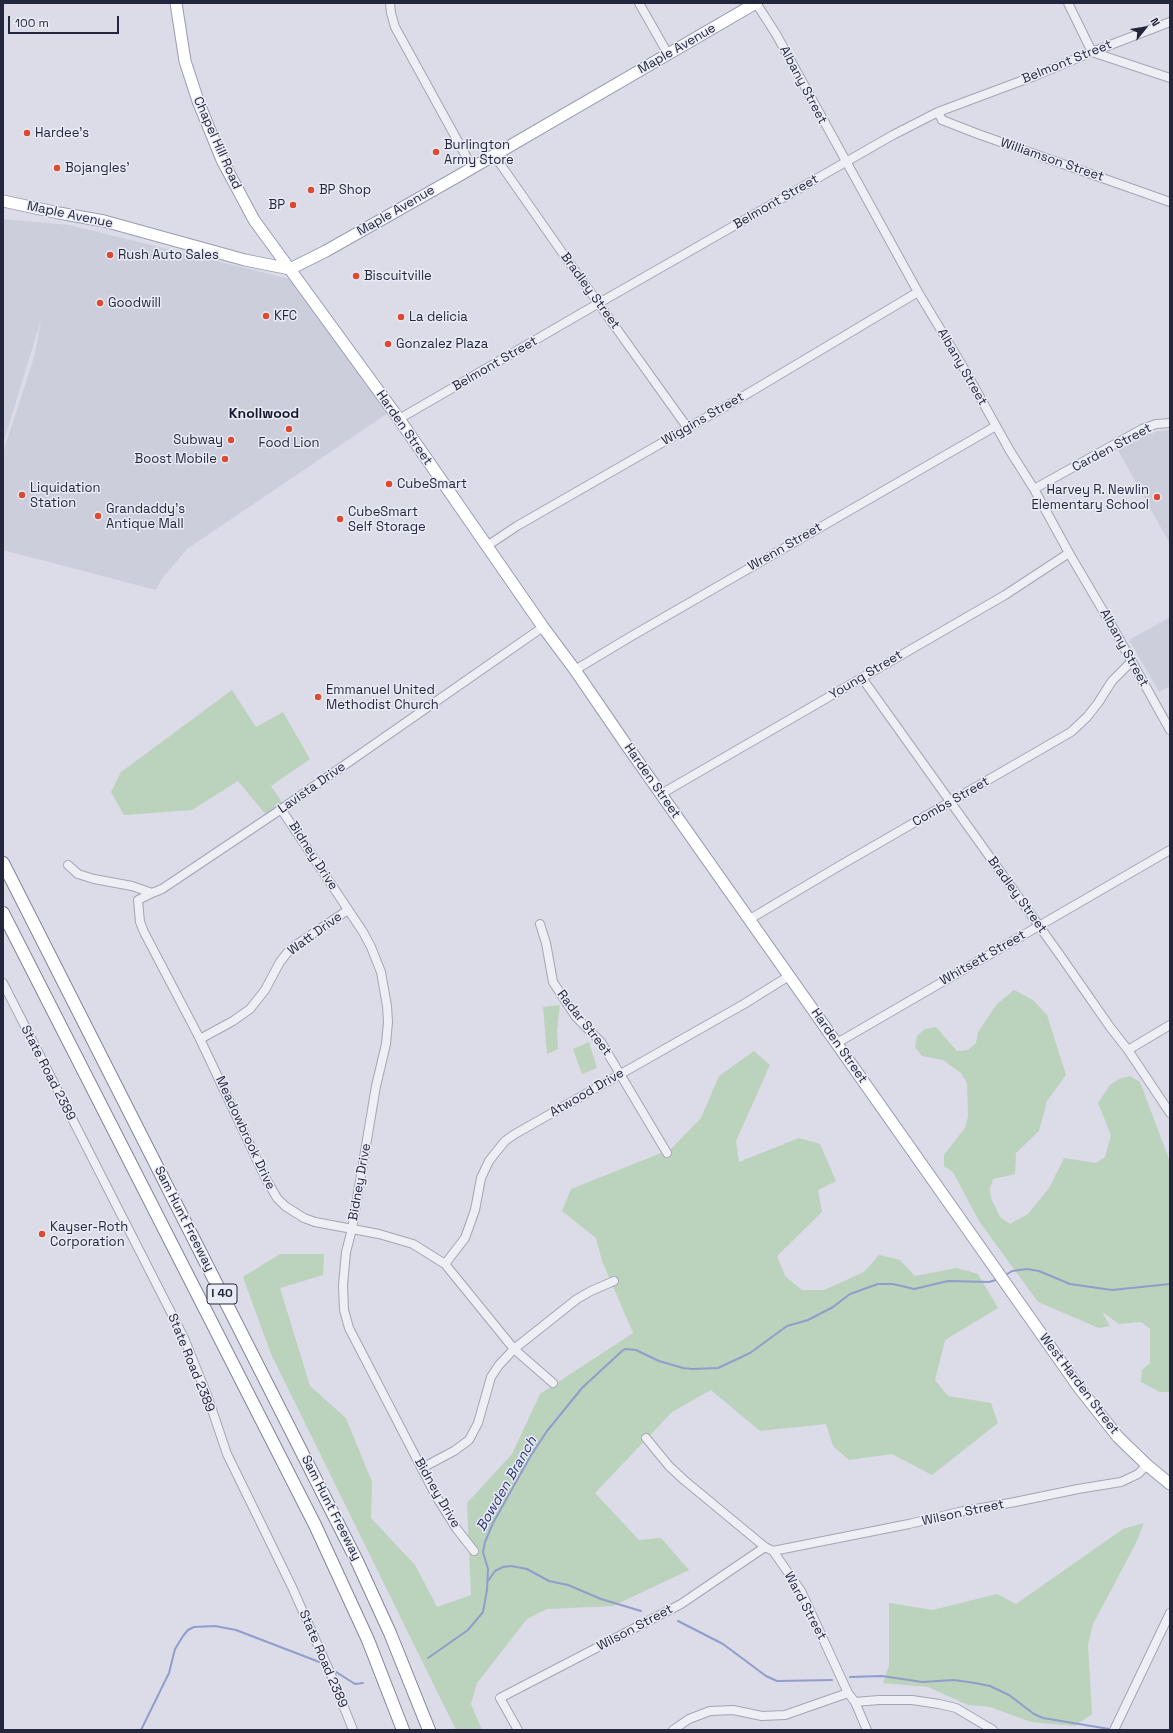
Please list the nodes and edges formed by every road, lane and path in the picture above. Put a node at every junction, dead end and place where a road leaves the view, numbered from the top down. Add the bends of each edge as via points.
1 (176, 3) edge
2 (390, 3) edge
3 (639, 3) edge
4 (756, 3) edge
5 (1068, 3) edge
6 (1170, 22) edge
7 (1092, 52) junction
8 (668, 54) junction
9 (1170, 78) edge
10 (938, 112) junction
11 (494, 155) junction
12 (846, 162) junction
13 (472, 167) junction
14 (3, 201) edge
15 (1170, 202) edge
16 (290, 269) junction
17 (918, 292) junction
18 (599, 303) junction
19 (399, 419) junction
20 (1170, 423) edge
21 (996, 426) junction
22 (687, 427) junction
23 (1034, 490) junction
24 (487, 546) junction
25 (1069, 553) junction
26 (542, 627) junction
27 (1132, 661) junction
28 (575, 670) junction
29 (862, 678) junction
30 (1170, 730) edge
31 (662, 794) junction
32 (950, 802) junction
33 (281, 809) junction
34 (1170, 850) edge
35 (3, 863) edge
36 (68, 865) dead end
37 (152, 893) junction
38 (348, 910) junction
39 (3, 913) edge
40 (750, 919) junction
41 (540, 924) dead end
42 (1039, 926) junction
43 (789, 976) junction
44 (3, 983) edge
45 (1170, 1025) edge
46 (200, 1039) junction
47 (837, 1042) junction
48 (1128, 1050) junction
49 (621, 1073) junction
50 (1170, 1113) edge
51 (667, 1153) dead end
52 (352, 1229) junction
53 (445, 1264) junction
54 (614, 1281) dead end
55 (1014, 1294) joint
56 (514, 1349) junction
57 (552, 1383) dead end
58 (646, 1438) dead end
59 (1147, 1465) junction
60 (422, 1468) junction
61 (1170, 1484) edge
62 (765, 1547) junction
63 (474, 1551) dead end
64 (774, 1551) junction
65 (1170, 1613) edge
66 (848, 1693) junction
67 (855, 1702) junction
68 (352, 1730) edge
69 (403, 1730) edge
70 (429, 1730) edge
71 (518, 1730) edge
72 (673, 1730) edge
73 (867, 1730) edge
74 (994, 1730) edge
75 (1114, 1730) edge

1 - 16 main road, Chapel Hill Road via 185,61 209,131 254,220
2 - 13 street via 395,27
3 - 8 street
4 - 8 main road, Maple Avenue
4 - 12 street, Albany Street via 776,34
5 - 7 street
6 - 7 street, Belmont Street
7 - 9 street
7 - 10 street, Belmont Street
8 - 11 main road, Maple Avenue
10 - 12 street, Belmont Street
10 - 15 street, Williamson Street via 942,120 978,134
11 - 13 main road, Maple Avenue
11 - 18 street, Bradley Street
12 - 17 street, Albany Street
12 - 18 street, Belmont Street
13 - 16 main road, Maple Avenue
14 - 16 main road, Maple Avenue via 104,221 245,260
16 - 19 main road, Harden Street
17 - 21 street, Albany Street
17 - 22 street, Wiggins Street
18 - 19 street, Belmont Street
18 - 22 street, Bradley Street
19 - 24 main road, Harden Street
20 - 23 street, Carden Street via 1142,429
21 - 23 street, Albany Street
21 - 28 street, Wrenn Street
22 - 24 street, Wiggins Street
23 - 25 street, Albany Street
24 - 26 main road, Harden Street
25 - 27 street, Albany Street
25 - 29 street, Young Street via 1005,595
26 - 28 main road, Harden Street
26 - 33 street, Lavista Drive
27 - 30 street, Albany Street
27 - 32 street, Combs Street via 1112,681 1087,717 1071,732
28 - 31 main road, Harden Street
29 - 31 street, Young Street
29 - 32 street, Bradley Street
31 - 40 main road, Harden Street
32 - 40 street, Combs Street
32 - 42 street, Bradley Street
33 - 37 street, Lavista Drive via 162,889
33 - 38 street, Bidney Drive
34 - 42 street, Whitsett Street
35 - 70 highway, Sam Hunt Freeway / I 40 via 357,1560
36 - 37 street via 78,874
37 - 46 street, Meadowbrook Drive via 138,900 140,922
38 - 46 street, Watt Drive via 287,953 265,990 250,1009
38 - 52 street, Bidney Drive via 363,932 378,963 385,988 388,1022
39 - 69 highway, Sam Hunt Freeway / I 40 via 315,1525 368,1640
40 - 43 main road, Harden Street
41 - 49 street, Radar Street via 553,982 576,1017 601,1042
42 - 47 street, Whitsett Street
42 - 48 street, Bradley Street
43 - 47 main road, Harden Street
43 - 49 street, Atwood Drive
44 - 68 street, State Road 2389 via 184,1338 227,1454 292,1587 332,1677
45 - 48 street
46 - 52 street, Meadowbrook Drive via 277,1198 304,1218
47 - 55 main road, Harden Street
48 - 50 street, Bradley Street
49 - 51 street, Radar Street
49 - 53 street, Atwood Drive via 515,1134 496,1151 481,1178 475,1210 465,1238
52 - 53 street, Meadowbrook Drive via 413,1244
52 - 60 street, Bidney Drive via 346,1252 343,1285 347,1322
53 - 56 street, Meadowbrook Drive
54 - 56 street via 577,1300
55 - 59 main road, West Harden Street via 1098,1414
56 - 57 street, Meadowbrook Drive
56 - 60 street via 491,1378 478,1423 468,1440 454,1451
58 - 62 street via 684,1480
59 - 61 main road, West Harden Street
59 - 64 street, Wilson Street via 1138,1474 1121,1482 1078,1488
60 - 63 street, Bidney Drive via 449,1517
62 - 64 street
62 - 71 street, Wilson Street via 681,1604 500,1698
64 - 66 street, Ward Street via 801,1591
65 - 75 street
66 - 67 street, Ward Street
66 - 72 street via 785,1715 762,1716 733,1710 710,1712
67 - 73 street, Ward Street
67 - 74 street via 912,1700 939,1704 956,1708

